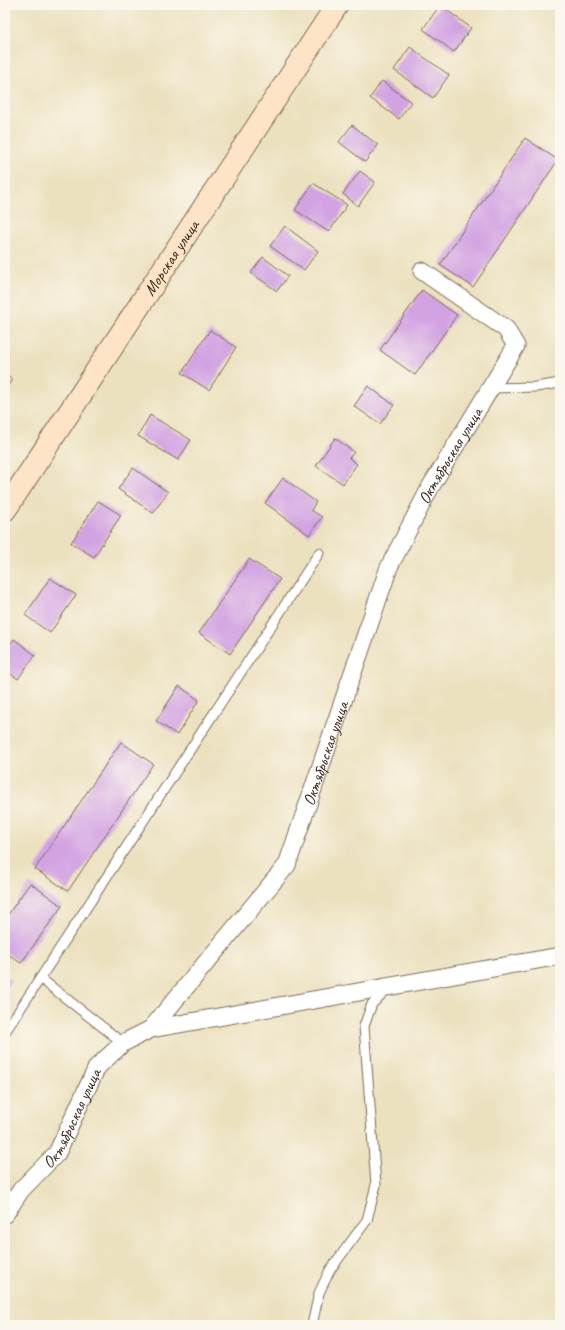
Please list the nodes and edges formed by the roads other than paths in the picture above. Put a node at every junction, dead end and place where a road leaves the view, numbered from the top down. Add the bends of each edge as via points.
1 (336, 5) edge
2 (422, 271) dead end
3 (560, 383) edge
4 (490, 388) junction
5 (5, 510) edge
6 (319, 553) dead end
7 (560, 956) edge
8 (40, 978) junction
9 (390, 987) junction
10 (151, 1029) junction
11 (5, 1032) edge
12 (123, 1043) junction
13 (5, 1214) edge
14 (312, 1325) edge

1 - 5 main road, Морская улица
2 - 4 street, Октябрьская улица via 506,329 516,346
3 - 4 lane via 536,387
4 - 10 street, Октябрьская улица via 431,486 389,567 287,865
6 - 8 lane
7 - 9 street
8 - 11 lane
8 - 12 lane
9 - 10 street
9 - 14 lane via 372,1004 364,1026 376,1185 368,1220 330,1270 319,1293
10 - 12 street, Октябрьская улица
12 - 13 street, Октябрьская улица via 97,1067 56,1153 21,1190

